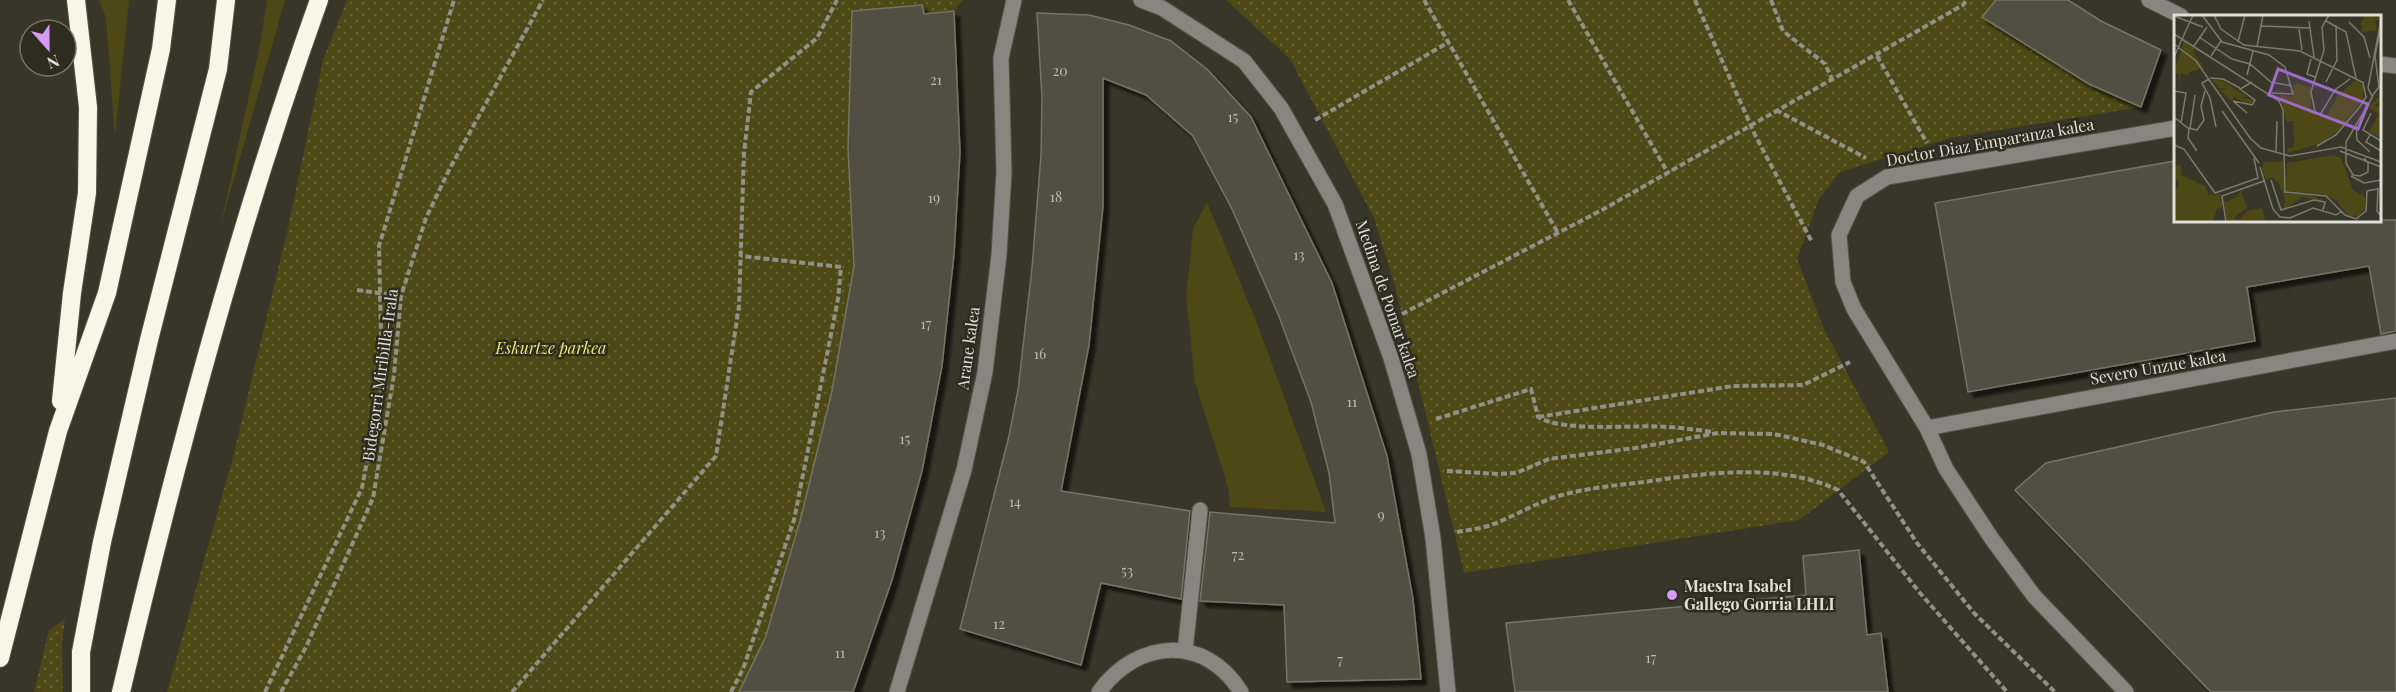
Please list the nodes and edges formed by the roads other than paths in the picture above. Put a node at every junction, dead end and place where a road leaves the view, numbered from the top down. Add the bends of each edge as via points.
1 (76, 0) edge
2 (167, 0) edge
3 (226, 0) edge
4 (319, 0) edge
5 (1014, 0) edge
6 (1141, 0) edge
7 (2149, 0) edge
8 (2179, 15) edge
9 (2381, 64) edge
10 (2396, 66) edge
11 (2174, 128) edge
12 (2396, 341) edge
13 (1926, 428) junction
14 (58, 431) junction
15 (1200, 510) dead end
16 (1185, 651) junction
17 (0, 658) edge
18 (81, 692) edge
19 (121, 692) edge
20 (897, 692) edge
21 (1099, 692) edge
22 (1241, 692) edge
23 (1448, 692) edge
24 (2126, 692) edge

1 - 14 highway via 88,107 87,193
2 - 14 highway via 107,293
3 - 18 highway via 218,69 102,542 81,652
4 - 19 highway via 277,116 201,377 165,503
5 - 20 street, Arane kalea via 1001,58 1004,172 985,372 964,470
6 - 23 street, Medina de Pomar kalea via 1162,8 1244,61 1281,108 1335,204 1392,358 1419,454 1433,538
7 - 8 street
9 - 10 street
11 - 13 street, Doctor Diaz Emparanza kalea via 1887,177 1857,196 1839,235 1843,282 1854,309
12 - 13 street, Severo Unzue kalea
13 - 24 street, Doctor Diaz Emparanza kalea via 1946,470 2034,596
14 - 17 highway
15 - 16 street
16 - 21 street via 1158,651 1133,658 1112,674
16 - 22 street via 1210,660 1232,677

